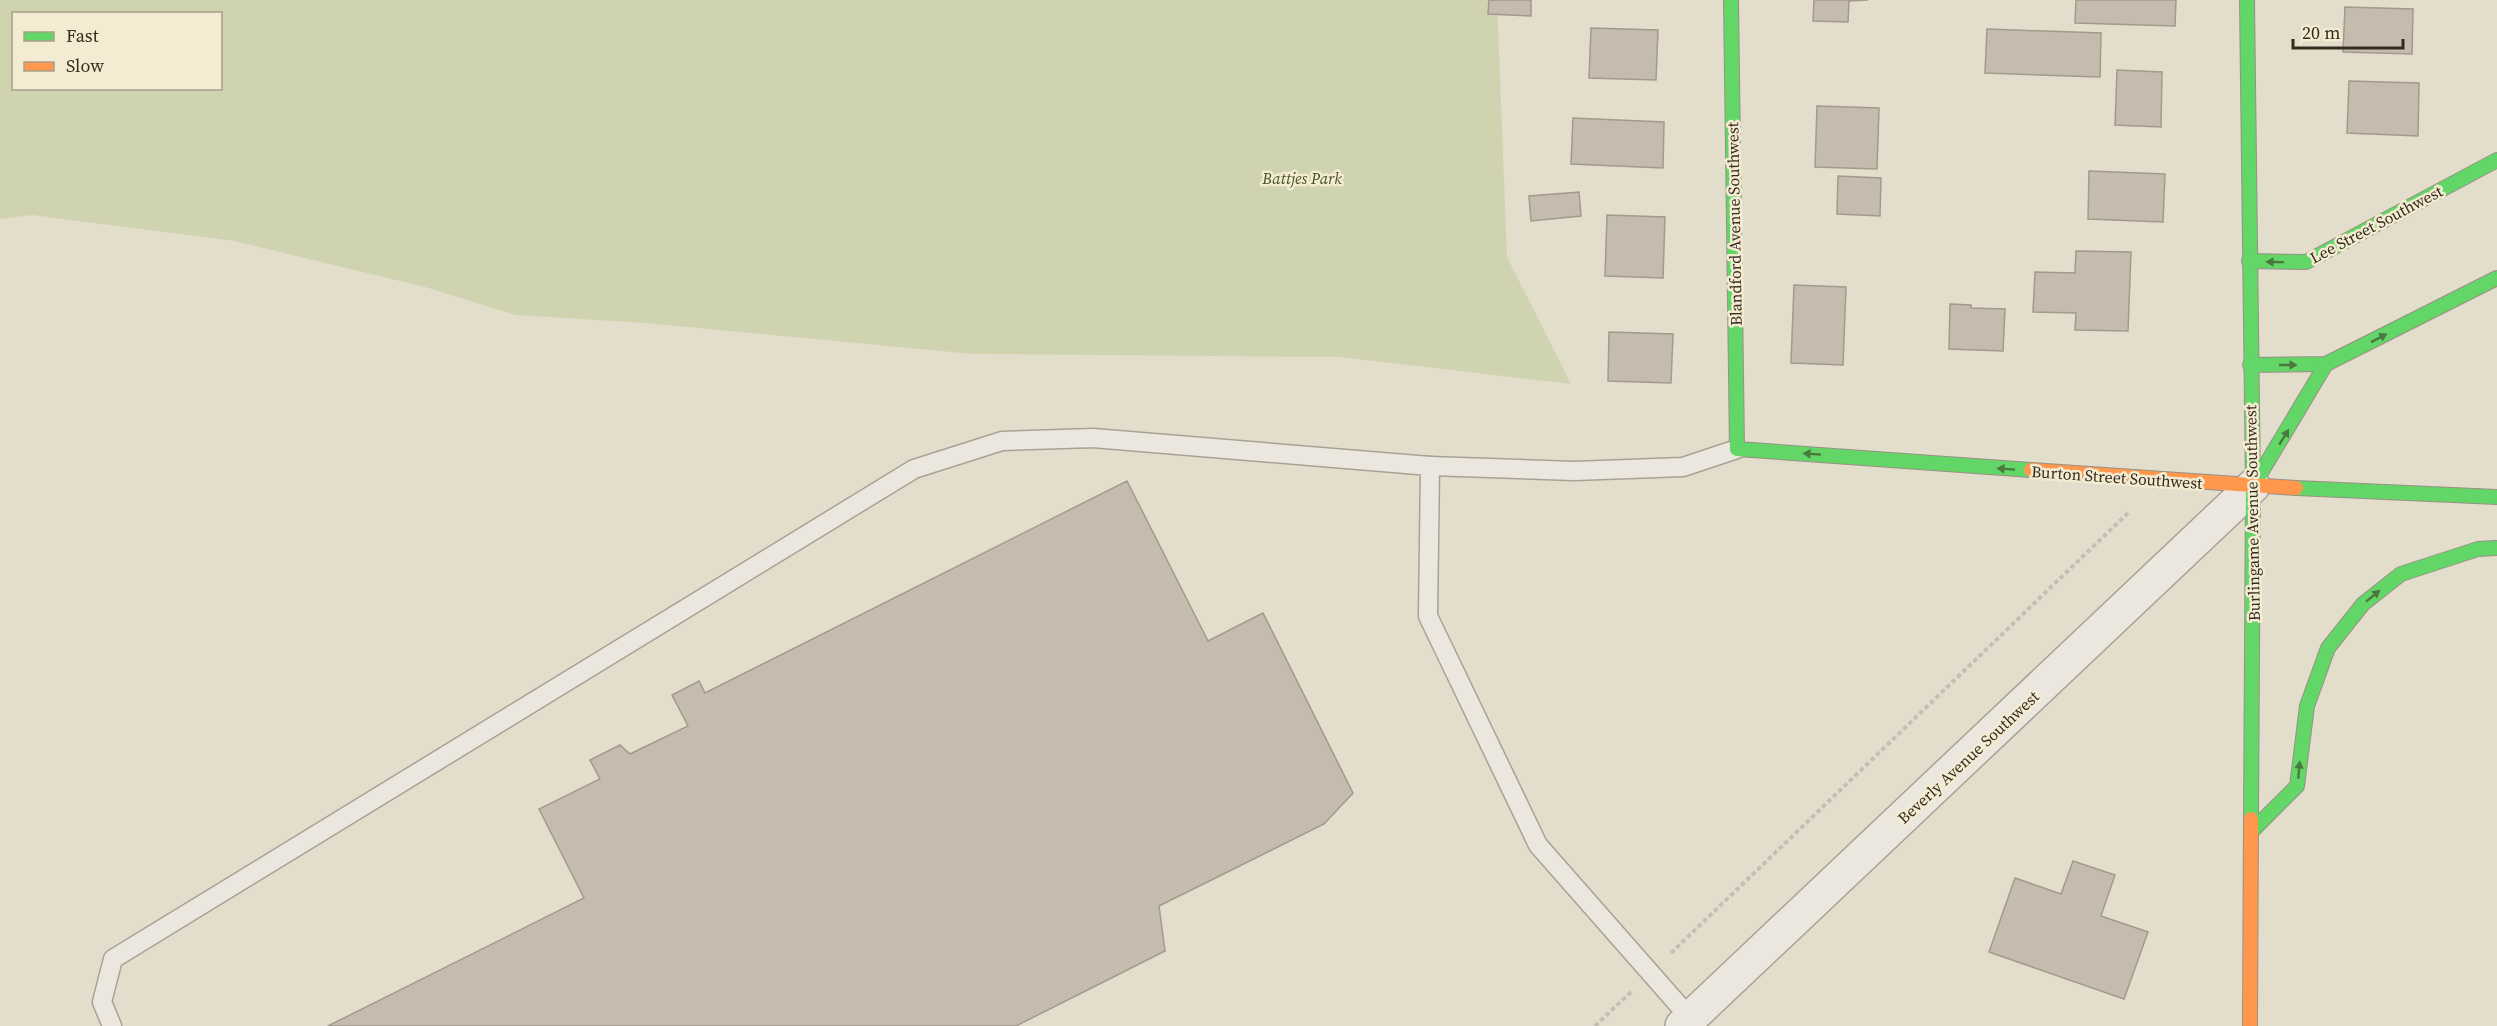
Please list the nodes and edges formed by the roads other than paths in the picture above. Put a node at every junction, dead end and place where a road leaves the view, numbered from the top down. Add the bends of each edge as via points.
1 (1731, 0) edge
2 (2247, 0) edge
3 (2497, 160) edge
4 (2249, 261) junction
5 (2497, 278) edge
6 (2326, 364) junction
7 (2250, 365) junction
8 (1737, 449) junction
9 (1430, 466) junction
10 (2253, 486) junction
11 (2497, 497) edge
12 (2497, 548) edge
13 (2252, 831) junction
14 (1686, 1022) edge
15 (112, 1026) edge
16 (2250, 1026) edge

1 - 8 street, Blandford Avenue Southwest
2 - 4 street, Burlingame Avenue Southwest
3 -> 4 street, Lee Street Southwest via 2306,262
4 - 7 street, Burlingame Avenue Southwest
6 -> 5 street
7 -> 6 street
10 -> 6 street
7 - 10 street, Burlingame Avenue Southwest
8 - 9 lane via 1683,467 1574,471
10 -> 8 street, Burton Street Southwest
9 - 14 lane via 1428,616 1538,845 1650,973
9 - 15 lane via 1093,438 1002,441 914,469 113,958 102,1002
10 - 11 street, Burton Street Southwest
10 - 13 street, Burlingame Avenue Southwest
10 - 14 street, Beverly Avenue Southwest
13 -> 12 street via 2297,786 2310,696 2328,648 2363,604 2401,574 2478,549
13 - 16 street, Burlingame Avenue Southwest

